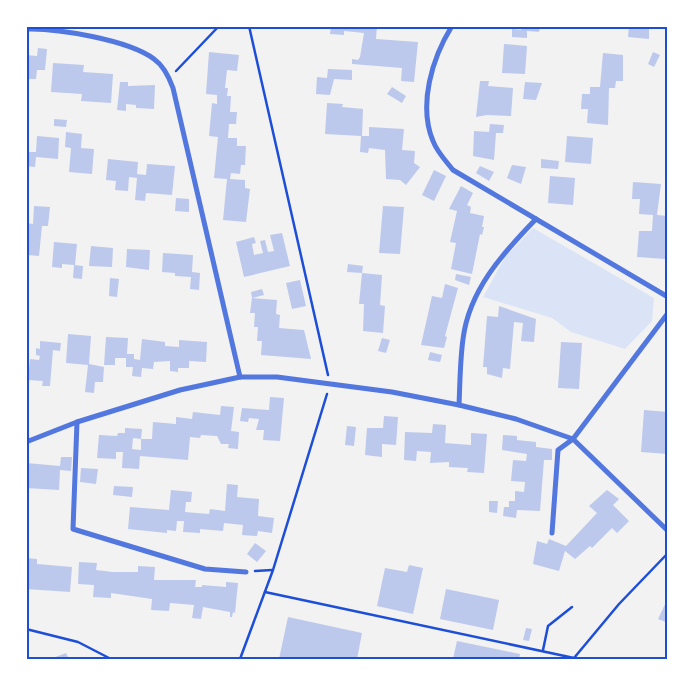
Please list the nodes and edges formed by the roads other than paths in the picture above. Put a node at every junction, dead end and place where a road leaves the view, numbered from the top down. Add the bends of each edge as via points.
1 (452, 26) edge
2 (26, 29) edge
3 (536, 219) junction
4 (668, 297) edge
5 (668, 313) edge
6 (240, 377) junction
7 (459, 405) junction
8 (77, 422) junction
9 (573, 439) junction
10 (26, 442) edge
11 (668, 531) edge
12 (552, 533) dead end
13 (246, 572) road end

1 - 3 street via 442,43 426,97 427,124 434,144 453,170
2 - 6 street via 78,34 121,44 154,58 169,77
3 - 4 street
3 - 7 street via 501,254 471,309 463,338
5 - 9 street
6 - 7 street via 331,383
6 - 8 street via 180,390
7 - 9 street
8 - 10 street
8 - 13 street via 74,529 205,569
9 - 11 street
9 - 12 street via 558,450

